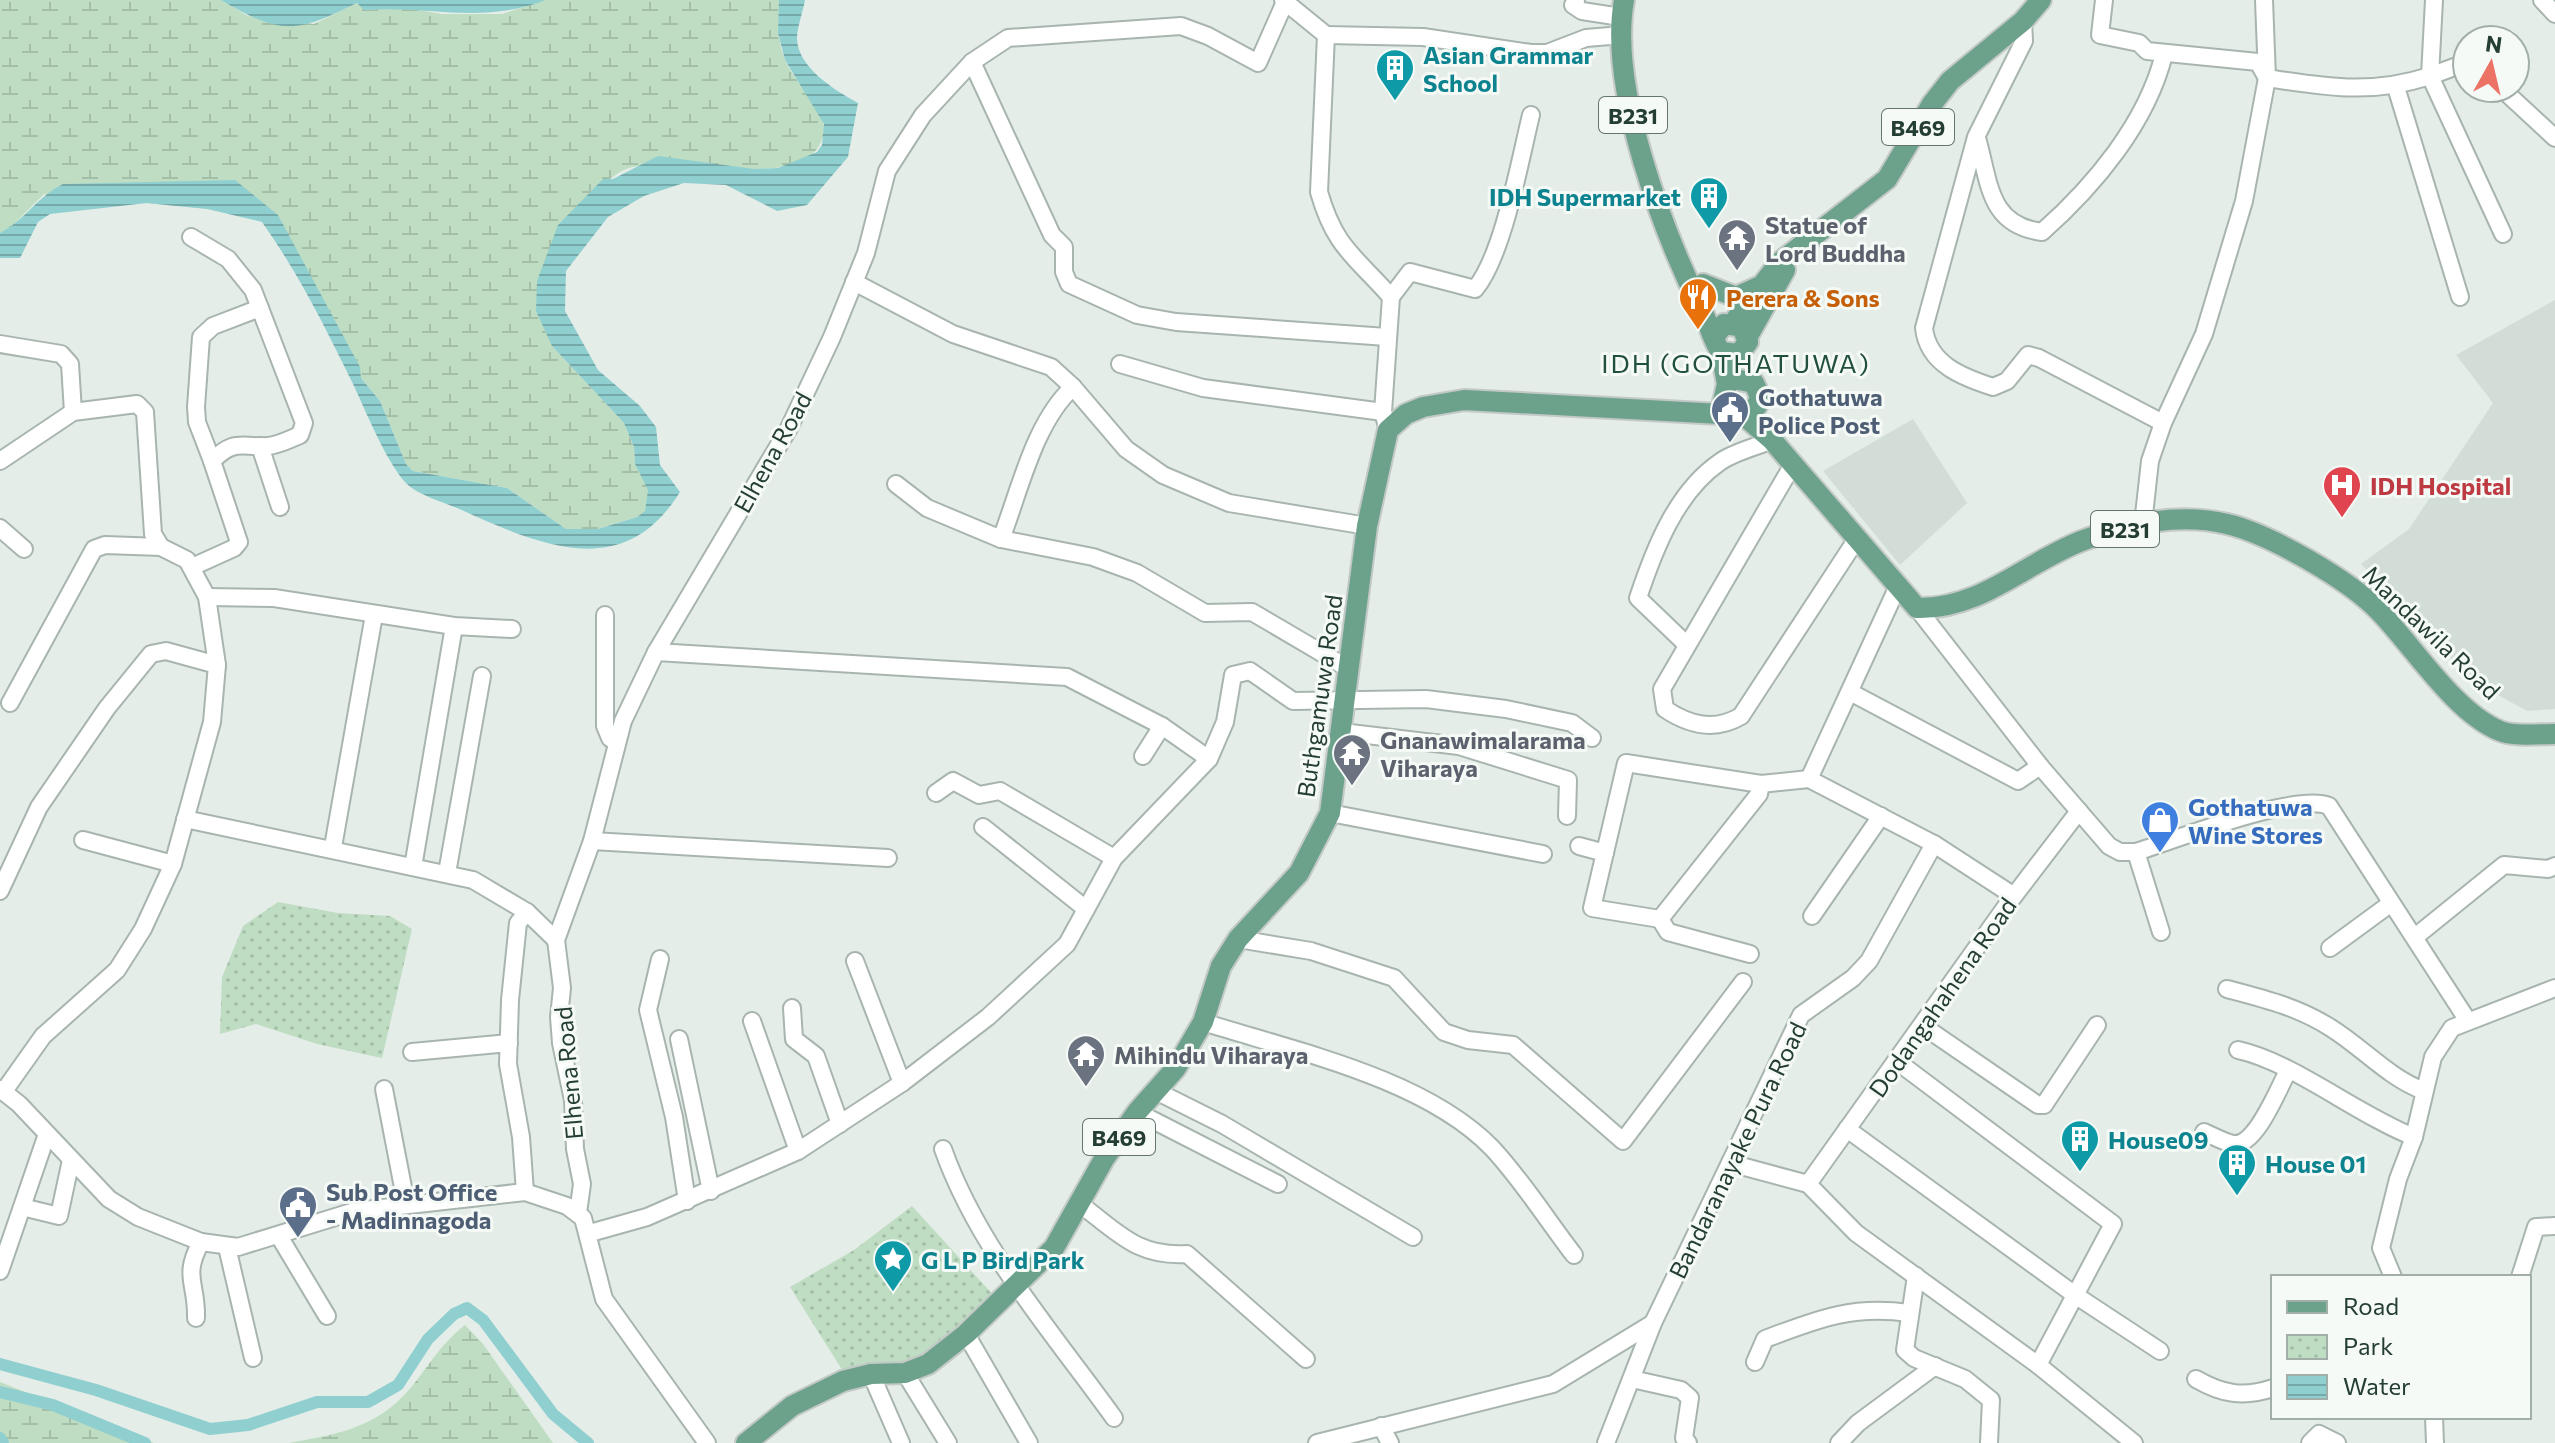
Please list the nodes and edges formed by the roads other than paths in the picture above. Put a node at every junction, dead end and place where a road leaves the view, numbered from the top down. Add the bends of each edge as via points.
1 (1576, 0) edge
2 (2041, 0) edge
3 (2104, 0) edge
4 (2264, 0) edge
5 (2434, 0) edge
6 (2542, 0) edge
7 (1284, 1) edge
8 (2555, 14) edge
9 (1622, 17) edge
10 (2023, 21) junction
11 (1326, 35) junction
12 (2164, 54) junction
13 (972, 62) junction
14 (2451, 68) edge
15 (2430, 76) junction
16 (2267, 78) junction
17 (2396, 87) junction
18 (2518, 104) edge
19 (1531, 115) dead end
20 (1976, 137) junction
21 (2555, 138) edge
22 (1666, 227) junction
23 (2503, 234) dead end
24 (191, 237) dead end
25 (1795, 253) junction
26 (854, 282) junction
27 (1703, 284) junction
28 (1760, 286) junction
29 (1391, 297) junction
30 (2460, 297) dead end
31 (260, 308) junction
32 (1731, 336) junction
33 (1387, 337) junction
34 (0, 344) edge
35 (1120, 364) dead end
36 (1073, 387) junction
37 (1725, 388) junction
38 (1757, 390) junction
39 (73, 412) junction
40 (1684, 412) junction
41 (1741, 415) junction
42 (1386, 421) junction
43 (2163, 423) junction
44 (1772, 440) junction
45 (260, 446) junction
46 (0, 461) edge
47 (212, 461) junction
48 (1792, 466) junction
49 (896, 484) dead end
50 (280, 507) dead end
51 (2143, 524) junction
52 (1367, 526) junction
53 (0, 528) edge
54 (1858, 537) junction
55 (1001, 539) junction
56 (161, 547) junction
57 (24, 549) dead end
58 (192, 567) junction
59 (1898, 586) junction
60 (207, 597) junction
61 (1917, 608) junction
62 (374, 615) junction
63 (605, 615) dead end
64 (454, 626) junction
65 (512, 629) dead end
66 (1686, 644) junction
67 (656, 652) junction
68 (217, 665) junction
69 (1349, 669) junction
70 (482, 676) dead end
71 (1850, 692) junction
72 (1346, 701) junction
73 (10, 703) dead end
74 (1162, 726) junction
75 (1342, 732) junction
76 (2555, 734) edge
77 (1592, 738) dead end
78 (617, 743) junction
79 (1143, 756) dead end
80 (1209, 759) junction
81 (2040, 766) junction
82 (1809, 779) junction
83 (1761, 784) junction
84 (936, 793) dead end
85 (2079, 811) junction
86 (1330, 813) junction
87 (1567, 816) dead end
88 (1881, 816) junction
89 (185, 819) junction
90 (983, 827) dead end
91 (83, 840) dead end
92 (592, 841) junction
93 (1934, 844) junction
94 (1579, 846) dead end
95 (333, 847) junction
96 (2136, 852) junction
97 (1605, 853) junction
98 (1543, 854) dead end
99 (888, 858) dead end
100 (1114, 858) junction
101 (173, 864) junction
102 (2555, 866) edge
103 (413, 867) junction
104 (447, 873) junction
105 (0, 891) edge
106 (2014, 896) junction
107 (2390, 904) junction
108 (1086, 909) junction
109 (527, 912) junction
110 (1812, 916) dead end
111 (1660, 919) junction
112 (2161, 932) dead end
113 (2415, 937) junction
114 (1238, 939) junction
115 (556, 940) junction
116 (2330, 948) dead end
117 (1750, 954) dead end
118 (660, 959) dead end
119 (855, 961) dead end
120 (1743, 982) dead end
121 (2555, 988) edge
122 (2227, 989) dead end
123 (792, 1008) dead end
124 (752, 1021) dead end
125 (2468, 1021) junction
126 (1203, 1022) junction
127 (2097, 1025) dead end
128 (1923, 1026) junction
129 (679, 1039) dead end
130 (509, 1043) junction
131 (2238, 1050) dead end
132 (412, 1052) dead end
133 (1898, 1062) junction
134 (2288, 1071) junction
135 (902, 1083) junction
136 (384, 1089) dead end
137 (2, 1090) edge
138 (1156, 1091) junction
139 (2424, 1091) junction
140 (1137, 1112) junction
141 (840, 1124) junction
142 (1847, 1129) junction
143 (2204, 1132) dead end
144 (47, 1134) junction
145 (2414, 1137) junction
146 (943, 1149) dead end
147 (798, 1151) junction
148 (71, 1160) junction
149 (1730, 1163) junction
150 (1278, 1184) dead end
151 (1808, 1184) junction
152 (711, 1191) junction
153 (525, 1192) junction
154 (687, 1201) junction
155 (406, 1203) junction
156 (1081, 1205) junction
157 (22, 1207) junction
158 (578, 1213) junction
159 (2555, 1226) edge
160 (590, 1233) junction
161 (279, 1236) junction
162 (1413, 1237) dead end
163 (201, 1242) junction
164 (227, 1247) junction
165 (1574, 1255) dead end
166 (0, 1271) edge
167 (2392, 1275) edge
168 (2521, 1275) edge
169 (1916, 1276) junction
170 (1018, 1284) junction
171 (2075, 1295) junction
172 (1909, 1313) junction
173 (327, 1316) dead end
174 (196, 1318) dead end
175 (1653, 1323) junction
176 (966, 1334) junction
177 (2160, 1351) dead end
178 (253, 1358) dead end
179 (1306, 1359) dead end
180 (1755, 1362) dead end
181 (2038, 1365) junction
182 (1935, 1366) junction
183 (905, 1373) junction
184 (871, 1374) junction
185 (1632, 1379) junction
186 (2196, 1379) dead end
187 (2271, 1388) edge
188 (1114, 1418) dead end
189 (2434, 1419) edge
190 (1381, 1426) junction
191 (707, 1443) edge
192 (746, 1443) edge
193 (901, 1443) edge
194 (948, 1443) edge
195 (1029, 1443) edge
196 (1317, 1443) edge
197 (1390, 1443) edge
198 (1606, 1443) edge
199 (1688, 1443) edge
200 (1839, 1443) edge
201 (1989, 1443) edge
202 (2134, 1443) edge
203 (2310, 1443) edge
204 (2337, 1443) edge
205 (2435, 1443) edge

1 - 9 street via 1573,5 1582,11
2 - 10 main road, B469
3 - 12 street via 2100,35
4 - 16 street
5 - 15 street
6 - 8 street
7 - 11 street
7 - 13 street, Elhena Road via 1258,63 1181,26 1155,25 1008,38
9 - 11 street via 1547,53 1423,37
9 - 22 main road, B231 via 1634,120
10 - 20 street via 2024,41
10 - 25 main road, B469 via 1950,81 1887,179
11 - 29 street via 1319,192 1347,253
12 - 16 street via 2258,62
12 - 20 street via 2157,85 2121,144 2042,232 2021,229 1998,212
13 - 26 street, Elhena Road via 923,115 887,171
13 - 33 street via 1052,235 1064,247 1069,284 1137,315
14 - 15 street
15 - 17 street
15 - 23 street
16 - 17 street via 2352,90
16 - 43 street via 2240,216 2204,334
17 - 30 street
18 - 21 street
19 - 29 street via 1483,280 1475,289 1410,272
20 - 43 street via 1924,328 1926,345 1937,361 1993,387 2007,381 2028,355 2039,358
22 - 27 main road, B231
22 - 32 main road, B231 via 1671,249
24 - 31 street via 228,259
25 - 28 main road, B469
25 - 32 main road, B469
26 - 36 street via 953,334 1051,367
26 - 67 street, Elhena Road via 789,428
27 - 28 main road via 1736,297
27 - 32 main road, B231
28 - 32 main road, B469
29 - 33 street
31 - 45 street via 304,423 300,435
31 - 47 street via 213,326 201,337 197,422
32 - 37 main road, B231
32 - 38 main road, B231
33 - 42 street
34 - 39 street via 61,354 70,364
35 - 42 street via 1203,388
36 - 52 street via 1126,449 1163,475 1229,503
36 - 55 street via 1037,443
37 - 38 main road via 1735,379
37 - 40 main road
37 - 41 main road via 1723,402
38 - 41 main road via 1757,406
38 - 44 main road, B231
39 - 46 street
39 - 56 street via 137,404 145,412 153,534
40 - 41 main road
40 - 42 main road via 1464,400
41 - 44 main road, B231
42 - 52 main road, Buthgamuwa Road / B469
43 - 51 street via 2150,461
44 - 48 main road, B231
44 - 66 street via 1720,462 1684,500 1653,552 1638,598
45 - 47 street via 239,443
45 - 50 street
47 - 58 street via 239,542
48 - 54 main road, B231
48 - 66 street
49 - 55 street via 927,508
51 - 61 main road, Mandawila Road / B231 via 2083,540 1974,598
51 - 76 main road, Mandawila Road / B231 via 2178,518 2216,523 2267,540 2364,596 2464,706 2502,731
52 - 69 main road, Buthgamuwa Road / B469
53 - 57 street
54 - 59 main road, B231
54 - 66 street via 1751,704 1729,723 1706,726 1665,709 1662,689
55 - 69 street via 1093,557 1137,573 1205,613 1252,612
56 - 58 street
56 - 73 street via 94,549
58 - 60 street
59 - 61 main road, B231
59 - 71 street
60 - 62 street via 274,598
60 - 68 street
61 - 81 street
62 - 64 street
62 - 95 street
63 - 78 street via 605,726
64 - 65 street
64 - 103 street
67 - 74 street via 1067,677
67 - 78 street, Elhena Road
68 - 89 street via 212,722
68 - 105 street via 166,651 151,654 39,807
69 - 72 main road, Buthgamuwa Road / B469
70 - 104 street
71 - 81 street via 2018,781
71 - 82 street
72 - 75 main road, Buthgamuwa Road / B469
72 - 77 street via 1426,699 1506,709 1572,723
72 - 80 street via 1293,701 1250,671 1233,675 1225,722
74 - 79 street
74 - 80 street
75 - 86 main road, Buthgamuwa Road / B469
75 - 87 street via 1459,746 1568,780
78 - 92 street, Elhena Road
80 - 100 street
81 - 85 street
82 - 83 street
82 - 88 street
83 - 97 street via 1626,763
83 - 111 street via 1759,794
84 - 100 street via 953,781 979,795 1000,791
85 - 96 street via 2109,846
85 - 106 street, Dodangahahena Road
86 - 98 street
86 - 114 main road, Buthgamuwa Road / B469 via 1299,873
88 - 93 street
88 - 110 street
89 - 95 street
89 - 101 street
90 - 108 street
91 - 101 street
92 - 99 street
92 - 115 street, Elhena Road
93 - 106 street
93 - 149 street, Bandaranayake Pura Road via 1869,961 1801,1015
94 - 97 street
95 - 103 street
96 - 107 street via 2288,804 2317,801 2329,806
96 - 112 street
97 - 111 street via 1592,908
100 - 108 street
101 - 137 street via 117,970 43,1036
102 - 113 street via 2504,865
103 - 104 street
104 - 109 street via 473,880
106 - 128 street, Dodangahahena Road
107 - 113 street
107 - 116 street
108 - 135 street via 1067,944 1042,968
109 - 115 street
109 - 130 street via 518,923
111 - 117 street via 1668,932
113 - 125 street
114 - 120 street via 1311,951 1394,978 1444,1032 1513,1045 1623,1141
114 - 126 main road, Buthgamuwa Road / B469 via 1221,966
115 - 158 street, Elhena Road via 561,1043 582,1184
118 - 154 street via 648,1010 674,1117
119 - 135 street
121 - 125 street
122 - 139 street via 2287,1004
123 - 141 street via 794,1039 816,1056
124 - 147 street
125 - 139 street via 2452,1028 2433,1057
126 - 138 main road, Buthgamuwa Road / B469
126 - 165 street via 1375,1078 1442,1110 1491,1148
127 - 128 street via 2044,1105
128 - 133 street, Dodangahahena Road
129 - 152 street
130 - 132 street
130 - 153 street
131 - 134 street via 2264,1056
133 - 142 street, Dodangahahena Road
133 - 171 street via 2113,1224
134 - 143 street via 2254,1135 2244,1143
134 - 145 street via 2376,1122
135 - 141 street
136 - 155 street
137 - 144 street
138 - 140 main road, Buthgamuwa Road / B469
138 - 162 street
139 - 145 street
140 - 150 street
140 - 156 main road, Buthgamuwa Road / B469 via 1104,1159
141 - 147 street
142 - 151 street, Dodangahahena Road
142 - 171 street
144 - 148 street
144 - 157 street
145 - 167 street via 2381,1248
146 - 170 street via 958,1193
147 - 152 street
148 - 157 street via 59,1216
148 - 163 street via 119,1206
149 - 151 street
149 - 175 street, Bandaranayake Pura Road
151 - 169 street via 1856,1233
152 - 154 street
153 - 155 street
153 - 158 street
154 - 160 street
155 - 161 street via 344,1213
156 - 170 main road, Buthgamuwa Road / B469 via 1054,1248
156 - 179 street via 1141,1249 1159,1255 1187,1254
157 - 166 street
158 - 160 street
159 - 168 street via 2536,1227
160 - 191 street via 599,1290
161 - 164 street
161 - 173 street
163 - 164 street
163 - 174 street via 189,1263 197,1294
164 - 178 street
169 - 172 street
169 - 181 street
170 - 176 main road, Buthgamuwa Road / B469
170 - 188 street
171 - 177 street
171 - 181 street
172 - 180 street via 1873,1308 1831,1314 1765,1339
172 - 182 street via 1905,1350
175 - 185 street, Bandaranayake Pura Road
175 - 190 street via 1553,1384
176 - 183 main road, Buthgamuwa Road / B469 via 928,1364
176 - 195 street
181 - 202 street
182 - 200 street
182 - 201 street via 1965,1379 1991,1400
183 - 184 main road, Buthgamuwa Road / B469
183 - 194 street
184 - 192 main road, Buthgamuwa Road / B469 via 843,1381 792,1406
184 - 193 street
185 - 198 street, Bandaranayake Pura Road
185 - 199 street via 1681,1390 1690,1398 1684,1438
186 - 187 street via 2219,1392 2242,1395
189 - 205 street
190 - 196 street
190 - 197 street
203 - 204 street via 2319,1434

